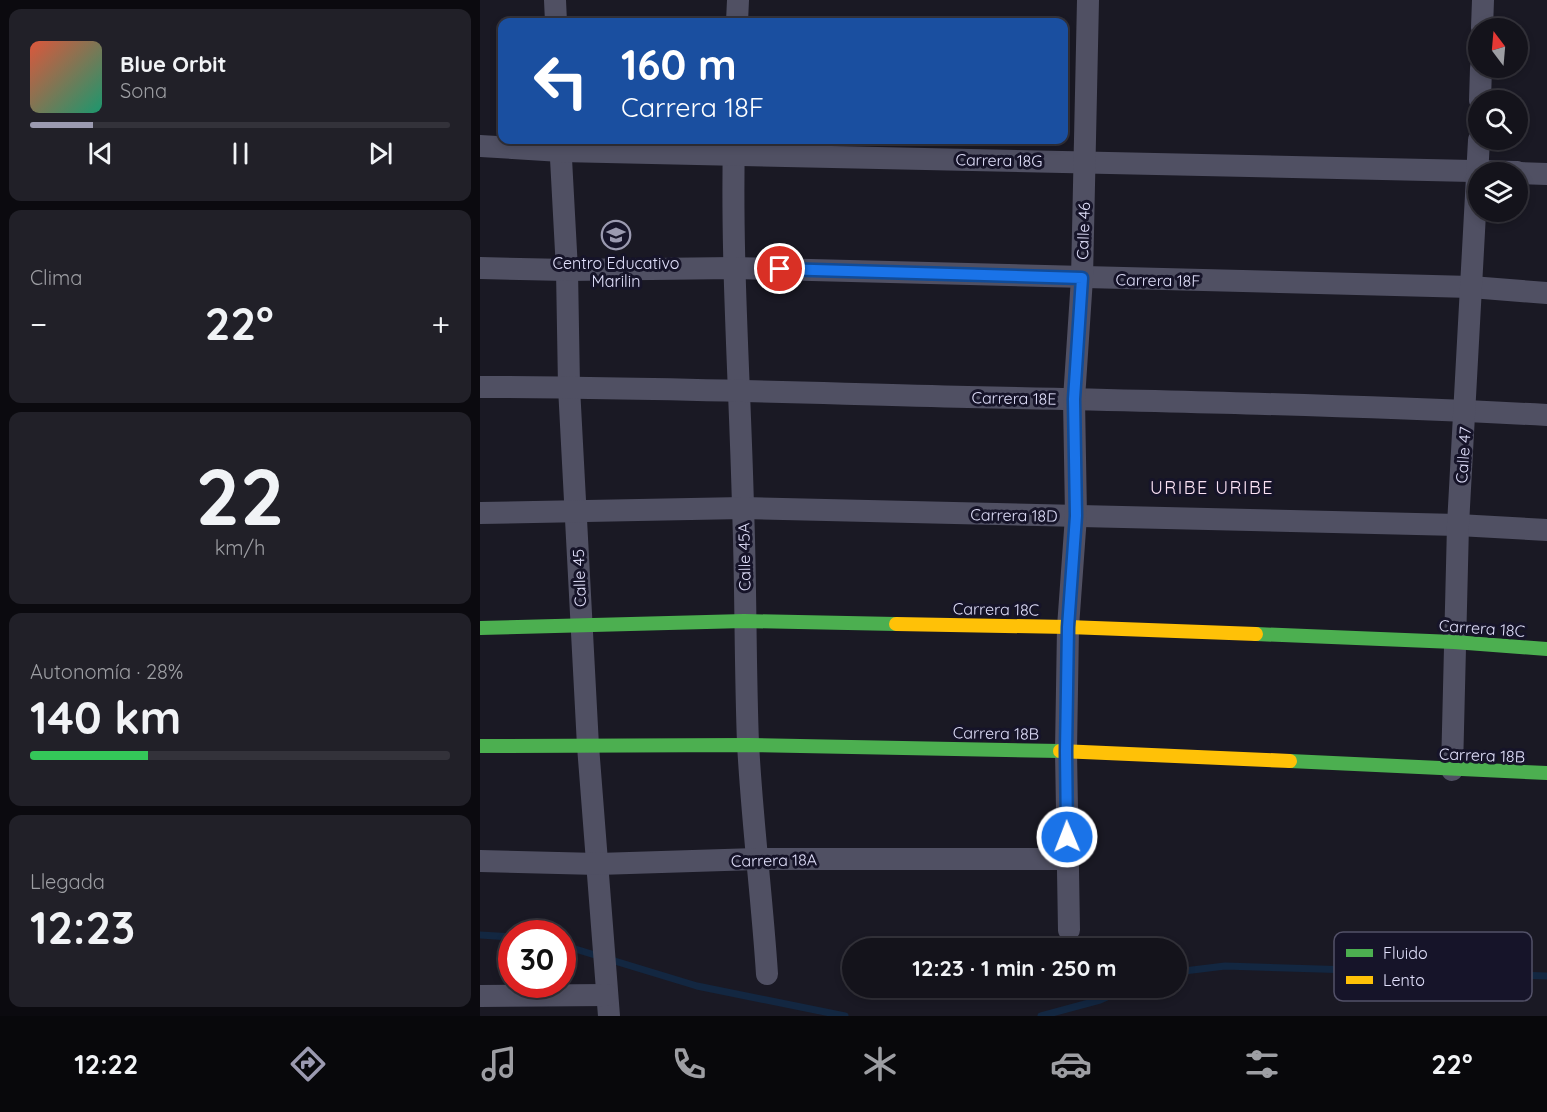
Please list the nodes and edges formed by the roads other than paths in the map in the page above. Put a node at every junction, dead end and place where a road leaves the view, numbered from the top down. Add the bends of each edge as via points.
1 (555, 0) edge
2 (738, 0) edge
3 (1088, 0) edge
4 (1482, 0) edge
5 (556, 18) edge
6 (737, 18) edge
7 (1482, 18) edge
8 (561, 145) edge
9 (480, 146) edge
10 (734, 147) edge
11 (1086, 162) junction
12 (1468, 171) edge
13 (1528, 173) edge
14 (1547, 174) edge
15 (1475, 222) edge
16 (480, 268) edge
17 (734, 268) junction
18 (567, 270) junction
19 (1082, 278) junction
20 (1471, 287) junction
21 (1547, 292) edge
22 (480, 387) edge
23 (569, 387) junction
24 (738, 391) junction
25 (1074, 399) junction
26 (1465, 411) junction
27 (1547, 416) edge
28 (743, 508) junction
29 (577, 511) junction
30 (480, 513) edge
31 (1076, 516) junction
32 (1458, 525) junction
33 (1547, 530) edge
34 (744, 621) junction
35 (581, 626) junction
36 (1068, 627) junction
37 (480, 628) edge
38 (1454, 642) junction
39 (1547, 649) edge
40 (748, 744) junction
41 (480, 746) edge
42 (588, 746) junction
43 (1066, 751) junction
44 (1452, 770) junction
45 (1547, 773) edge
46 (756, 859) junction
47 (1067, 859) junction
48 (480, 861) edge
49 (598, 864) junction
50 (1069, 930) dead end
51 (767, 974) dead end
52 (480, 996) edge
53 (608, 1006) edge

1 - 5 street
2 - 6 street
3 - 11 street, Calle 46
4 - 7 street
8 - 9 street, Carrera 18G
8 - 10 street, Carrera 18G
8 - 18 street, Calle 45
10 - 11 street, Carrera 18G
10 - 17 street, Calle 45A
11 - 12 street, Carrera 18G
11 - 19 street, Calle 46
13 - 14 street, Carrera 18G
15 - 20 street, Calle 47
16 - 18 street, Carrera 18F
17 - 18 street, Carrera 18F
17 - 19 street, Carrera 18F
17 - 24 street, Calle 45A
18 - 23 street, Calle 45
19 - 20 street, Carrera 18F
19 - 25 street, Calle 46
20 - 21 street, Carrera 18F
20 - 26 street, Calle 47
22 - 23 street, Carrera 18E
23 - 24 street, Carrera 18E
23 - 29 street, Calle 45
24 - 25 street, Carrera 18E
24 - 28 street, Calle 45A
25 - 26 street, Carrera 18E
25 - 31 street, Calle 46
26 - 27 street, Carrera 18E
26 - 32 street, Calle 47
28 - 29 street, Carrera 18D
28 - 31 street, Carrera 18D
28 - 34 street, Calle 45A
29 - 30 street, Carrera 18D
29 - 35 street, Calle 45
31 - 32 street, Carrera 18D
31 - 36 street, Calle 46
32 - 33 street, Carrera 18D
32 - 38 street, Calle 47
34 - 35 street, Carrera 18C
34 - 36 street, Carrera 18C
34 - 40 street, Calle 45A
35 - 37 street, Carrera 18C
35 - 42 street, Calle 45
36 - 38 street, Carrera 18C
36 - 43 street, Calle 46
38 - 39 street, Carrera 18C
38 - 44 street, Calle 47
40 - 42 street, Carrera 18B
40 - 43 street, Carrera 18B
40 - 46 street, Calle 45A
41 - 42 street, Carrera 18B
42 - 49 street, Calle 45
43 - 44 street, Carrera 18B
43 - 47 street, Calle 46
44 - 45 street, Carrera 18B
46 - 47 street, Carrera 18A
46 - 49 street, Carrera 18A
46 - 51 street, Calle 45A
47 - 50 street, Calle 46
48 - 49 street, Carrera 18A
49 - 53 street, Calle 45
52 - 53 street

